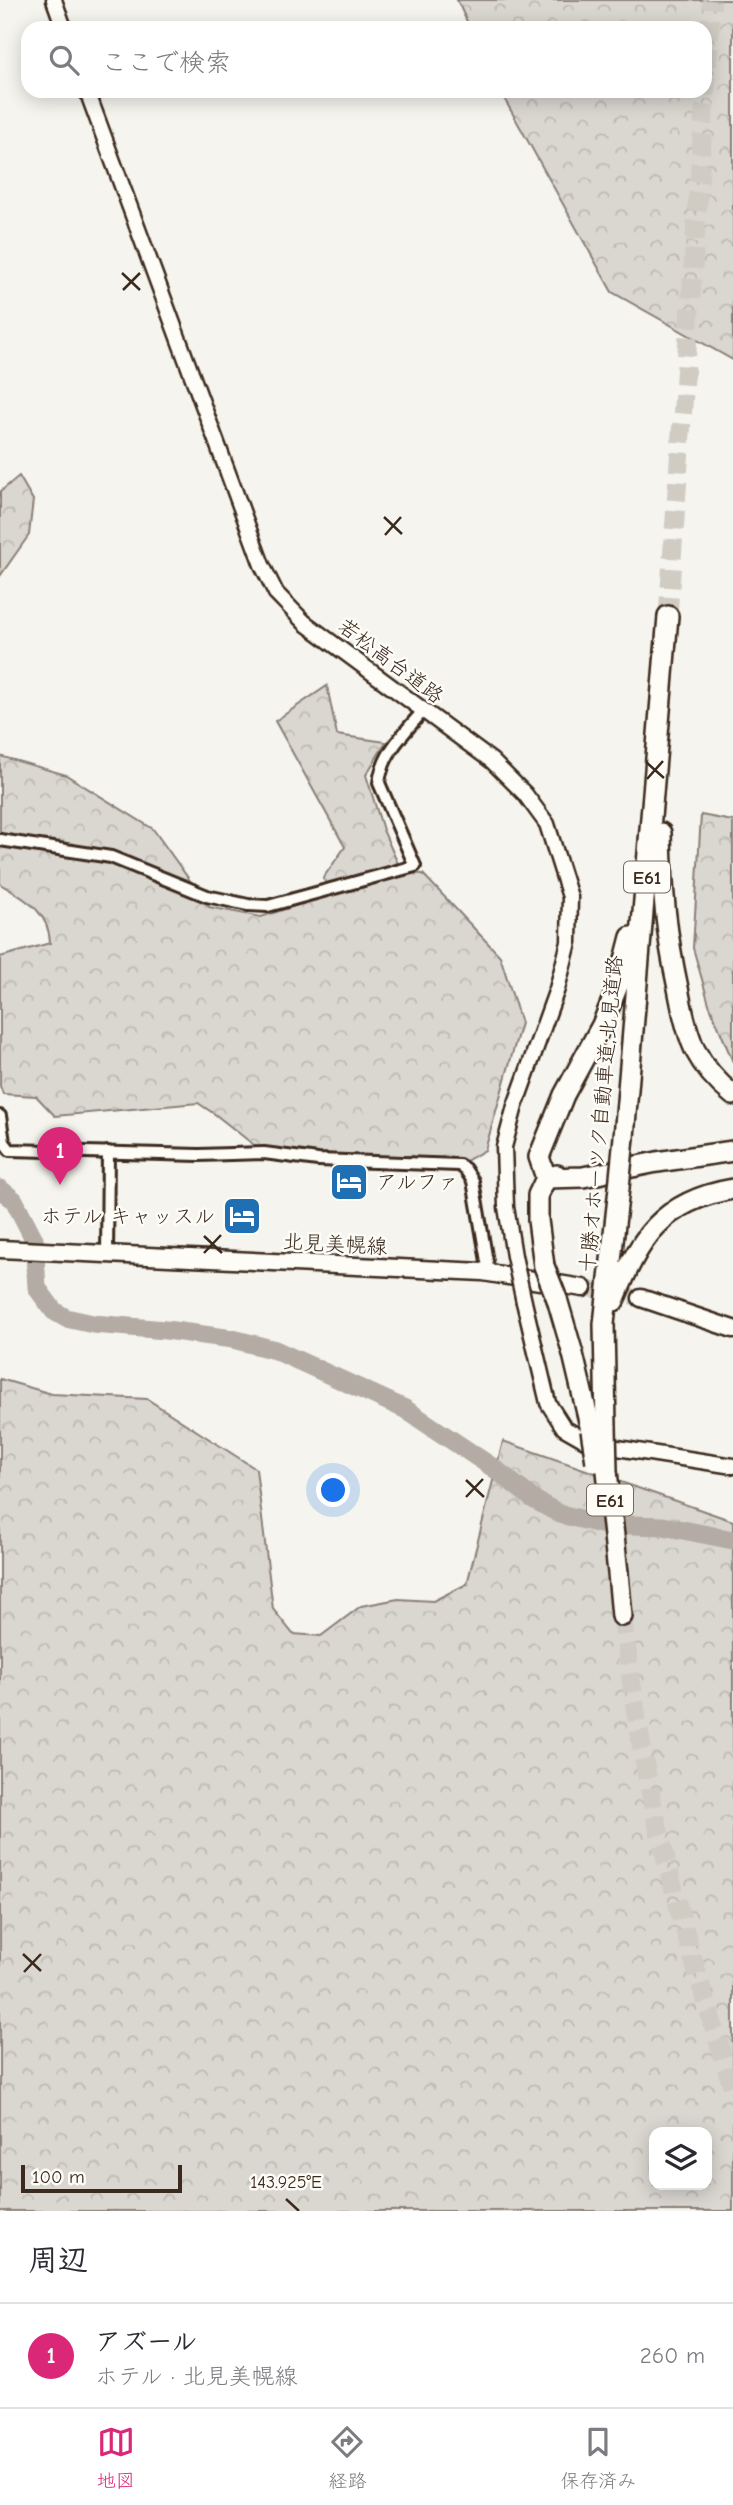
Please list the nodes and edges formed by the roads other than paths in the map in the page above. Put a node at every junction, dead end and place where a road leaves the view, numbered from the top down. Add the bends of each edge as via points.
1 (54, 0) edge
2 (62, 21) edge
3 (90, 98) edge
4 (668, 616) tunnel mouth
5 (665, 650) junction
6 (424, 711) junction
7 (0, 839) edge
8 (646, 877) junction
9 (733, 1095) edge
10 (0, 1116) edge
11 (733, 1141) edge
12 (733, 1151) edge
13 (108, 1152) junction
14 (546, 1178) junction
15 (733, 1189) edge
16 (0, 1250) edge
17 (107, 1256) junction
18 (489, 1273) junction
19 (583, 1289) tunnel mouth
20 (641, 1298) tunnel mouth
21 (604, 1324) junction
22 (733, 1329) edge
23 (598, 1428) junction
24 (733, 1466) edge
25 (621, 1609) tunnel mouth

1 - 2 street
3 - 6 street, 若松高台道路 via 276,593 305,623
4 - 5 highway, 十勝オホーツク自動車道;北見道路 / E61
5 - 8 highway, 十勝オホーツク自動車道;北見道路 / E61
5 - 9 highway via 661,831 667,935 696,1052
6 - 7 street via 396,742 380,769 379,783 415,866 268,906 248,905 207,896 111,857
6 - 24 street, 若松高台道路, bridge via 492,761 525,794 547,824 569,897 569,942 557,989 504,1147 514,1256 548,1403 574,1436 592,1444
8 - 14 highway via 619,983 564,1095 540,1157
8 - 21 highway, 十勝オホーツク自動車道;北見道路 / E61, bridge
10 - 13 street via 10,1150
11 - 14 highway via 652,1153
12 - 14 highway via 583,1177
13 - 17 street
13 - 18 street via 264,1153 459,1166 473,1181
14 - 23 highway, bridge via 538,1195 537,1220 544,1266
15 - 21 highway via 671,1212 648,1233 632,1258
16 - 17 main road, 北見美幌線
17 - 18 main road, 北見美幌線
18 - 19 main road, 北見美幌線
20 - 22 main road
21 - 23 highway, 十勝オホーツク自動車道;北見道路 / E61
23 - 25 highway, 十勝オホーツク自動車道;北見道路 / E61, bridge via 607,1471

